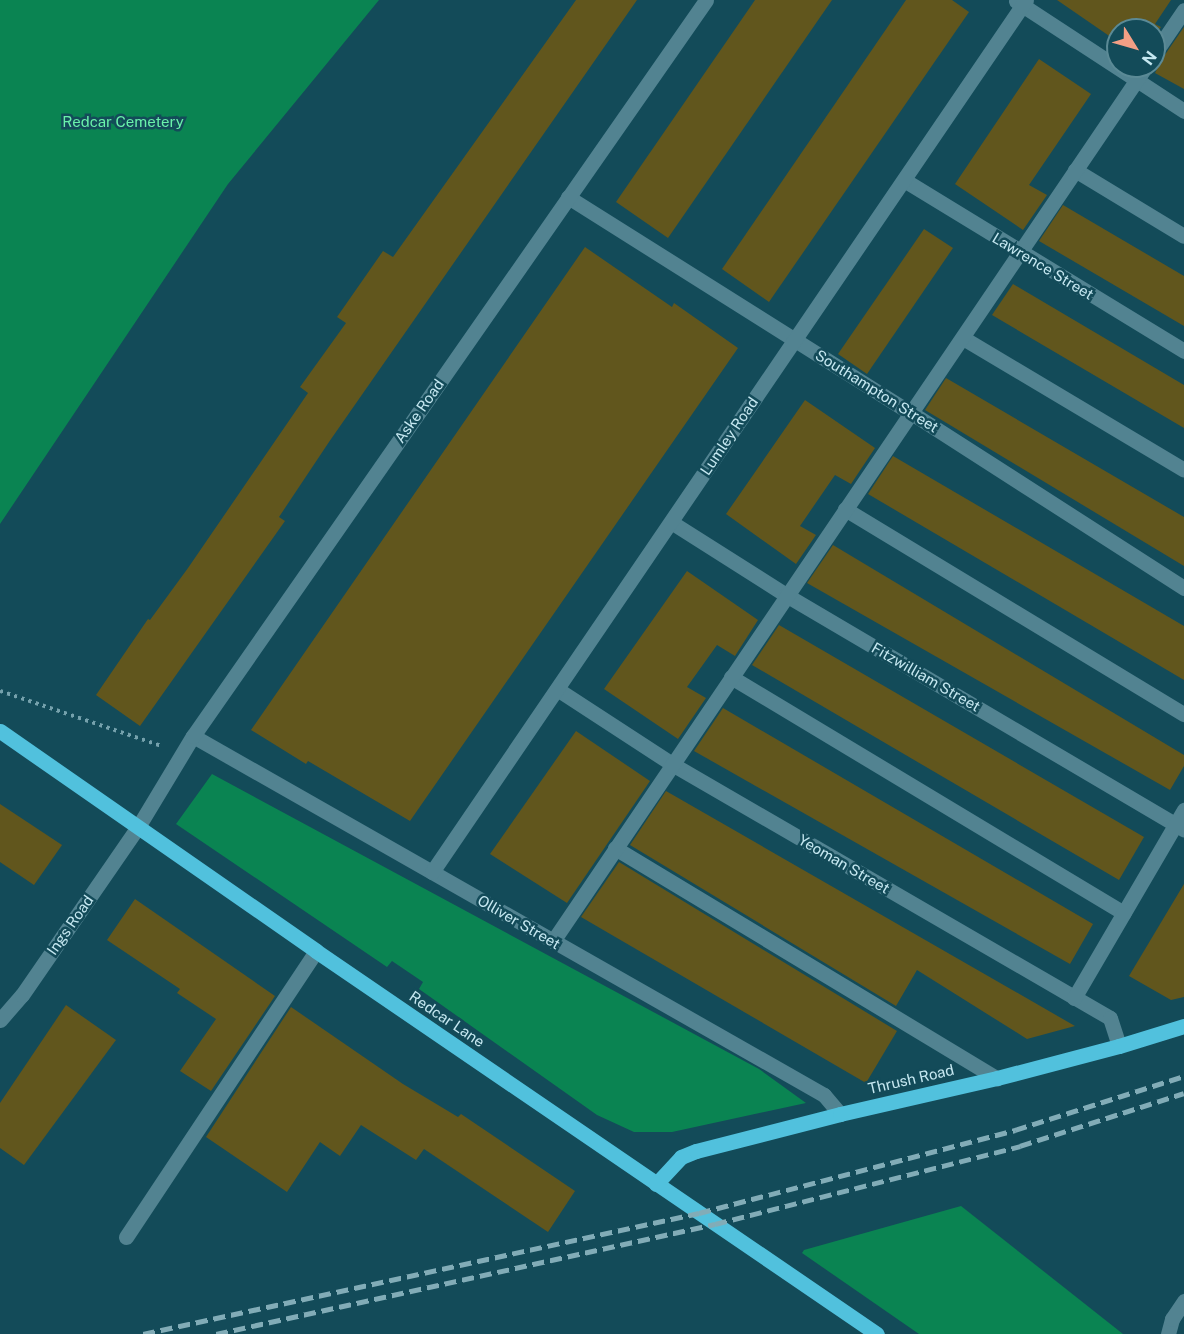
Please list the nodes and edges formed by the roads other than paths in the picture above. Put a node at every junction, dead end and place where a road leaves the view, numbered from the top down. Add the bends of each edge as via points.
1 (706, 0) edge
2 (1021, 2) edge
3 (1184, 10) edge
4 (1166, 36) edge
5 (1138, 78) edge
6 (1136, 81) junction
7 (1184, 111) edge
8 (1075, 170) junction
9 (904, 180) junction
10 (568, 197) junction
11 (1184, 236) edge
12 (1020, 252) junction
13 (963, 338) junction
14 (795, 339) junction
15 (1184, 351) edge
16 (910, 412) junction
17 (1184, 470) edge
18 (844, 509) junction
19 (671, 522) junction
20 (1184, 588) edge
21 (786, 595) junction
22 (731, 677) junction
23 (557, 689) junction
24 (1184, 714) edge
25 (0, 731) edge
26 (192, 736) junction
27 (672, 764) junction
28 (1184, 810) edge
29 (1180, 826) edge
30 (138, 827) junction
31 (615, 848) junction
32 (432, 872) junction
33 (1124, 913) junction
34 (553, 941) junction
35 (316, 951) junction
36 (1074, 998) junction
37 (0, 1020) edge
38 (1184, 1026) edge
39 (1119, 1046) junction
40 (997, 1078) junction
41 (840, 1114) junction
42 (656, 1184) junction
43 (126, 1237) dead end
44 (1184, 1301) edge
45 (877, 1334) edge
46 (1168, 1334) edge

1 - 10 street, Aske Road
2 - 6 street
2 - 9 street, Lumley Road
3 - 4 street
5 - 6 street
6 - 7 street
6 - 8 street
8 - 11 street
8 - 12 street
9 - 12 street, Lawrence Street
9 - 14 street, Lumley Road
10 - 14 street, Southampton Street
10 - 26 street, Aske Road
12 - 13 street
12 - 15 street, Lawrence Street
13 - 16 street
13 - 17 street
14 - 16 street, Southampton Street
14 - 19 street, Lumley Road
16 - 18 street
16 - 20 street, Southampton Street
18 - 21 street
18 - 24 street
19 - 21 street, Fitzwilliam Street
19 - 23 street, Lumley Road
21 - 22 street
21 - 29 street, Fitzwilliam Street
22 - 27 street
22 - 33 street
23 - 27 street, Yeoman Street
23 - 32 street, Lumley Road
25 - 30 main road, Redcar Lane
26 - 30 street, Aske Road
26 - 32 street, Olliver Street
27 - 31 street
27 - 36 street, Yeoman Street
28 - 29 street
29 - 33 street
30 - 35 main road, Redcar Lane
30 - 37 street, Ings Road via 22,995
31 - 34 street
31 - 40 street
32 - 34 street, Olliver Street
33 - 36 street
34 - 41 street, Olliver Street via 824,1095
35 - 42 main road, Redcar Lane
35 - 43 street
36 - 39 street, Yeoman Street via 1110,1018
38 - 39 main road, Thrush Road
39 - 40 main road, Thrush Road
40 - 41 main road, Thrush Road
41 - 42 main road, Thrush Road via 696,1151 675,1162
42 - 45 main road, Redcar Lane
44 - 46 street

